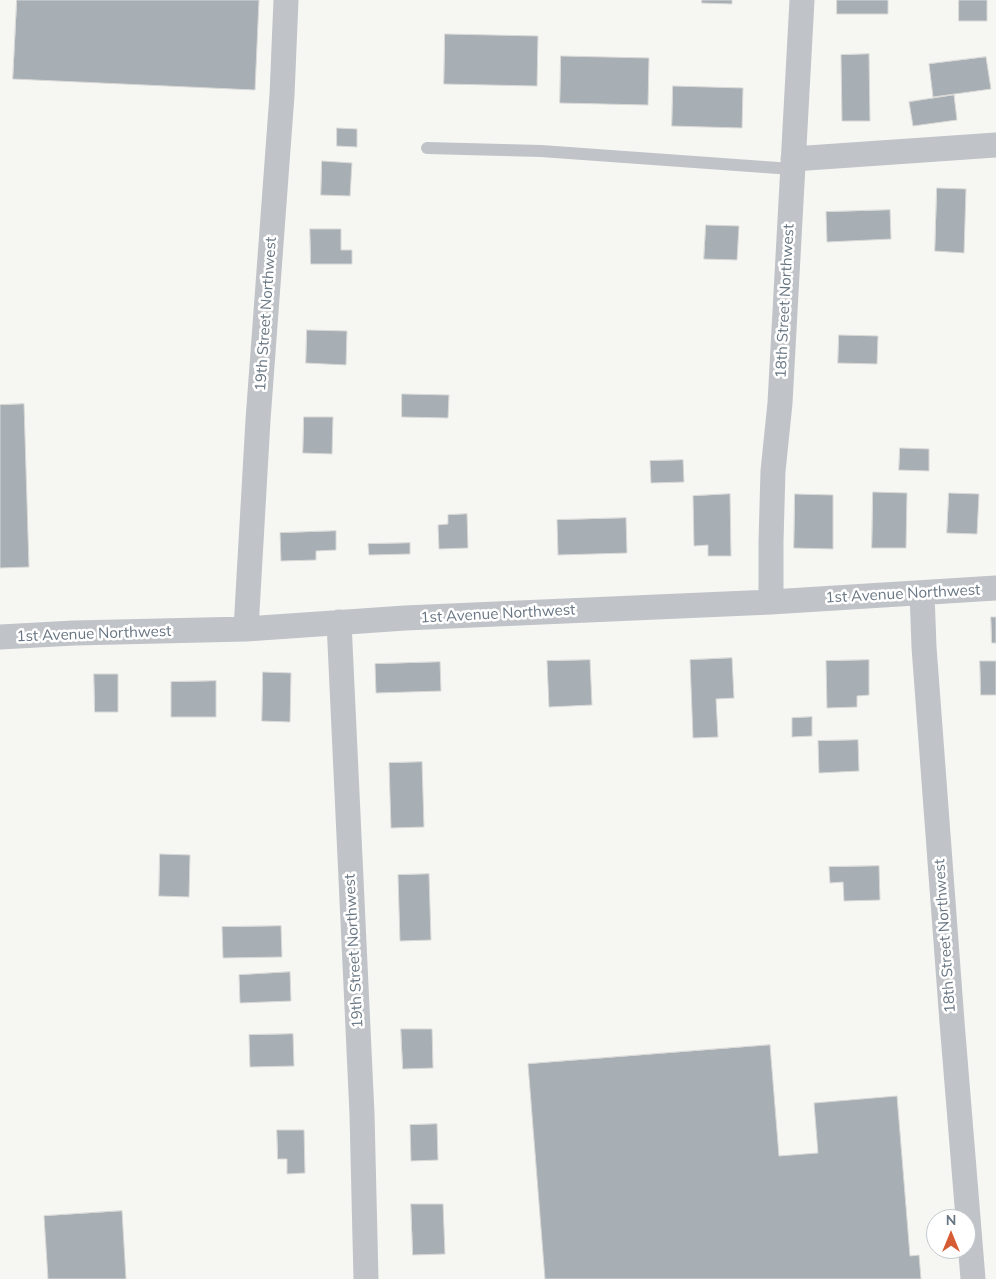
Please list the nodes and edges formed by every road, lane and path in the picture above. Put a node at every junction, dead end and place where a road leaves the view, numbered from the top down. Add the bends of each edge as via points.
1 (286, 0) edge
2 (802, 0) edge
3 (996, 145) edge
4 (427, 148) dead end
5 (793, 164) junction
6 (996, 588) edge
7 (922, 593) junction
8 (771, 602) junction
9 (339, 622) junction
10 (246, 629) junction
11 (0, 637) edge
12 (366, 1279) edge
13 (973, 1279) edge

1 - 10 street, 19th Street Northwest
2 - 5 street, 18th Street Northwest
3 - 5 street
4 - 5 lane
5 - 8 street, 18th Street Northwest via 780,403 773,471
6 - 7 street, 1st Avenue Northwest
7 - 8 street, 1st Avenue Northwest
7 - 13 street, 18th Street Northwest
8 - 9 street, 1st Avenue Northwest
9 - 10 street, 1st Avenue Northwest
9 - 12 street, 19th Street Northwest
10 - 11 street, 1st Avenue Northwest

